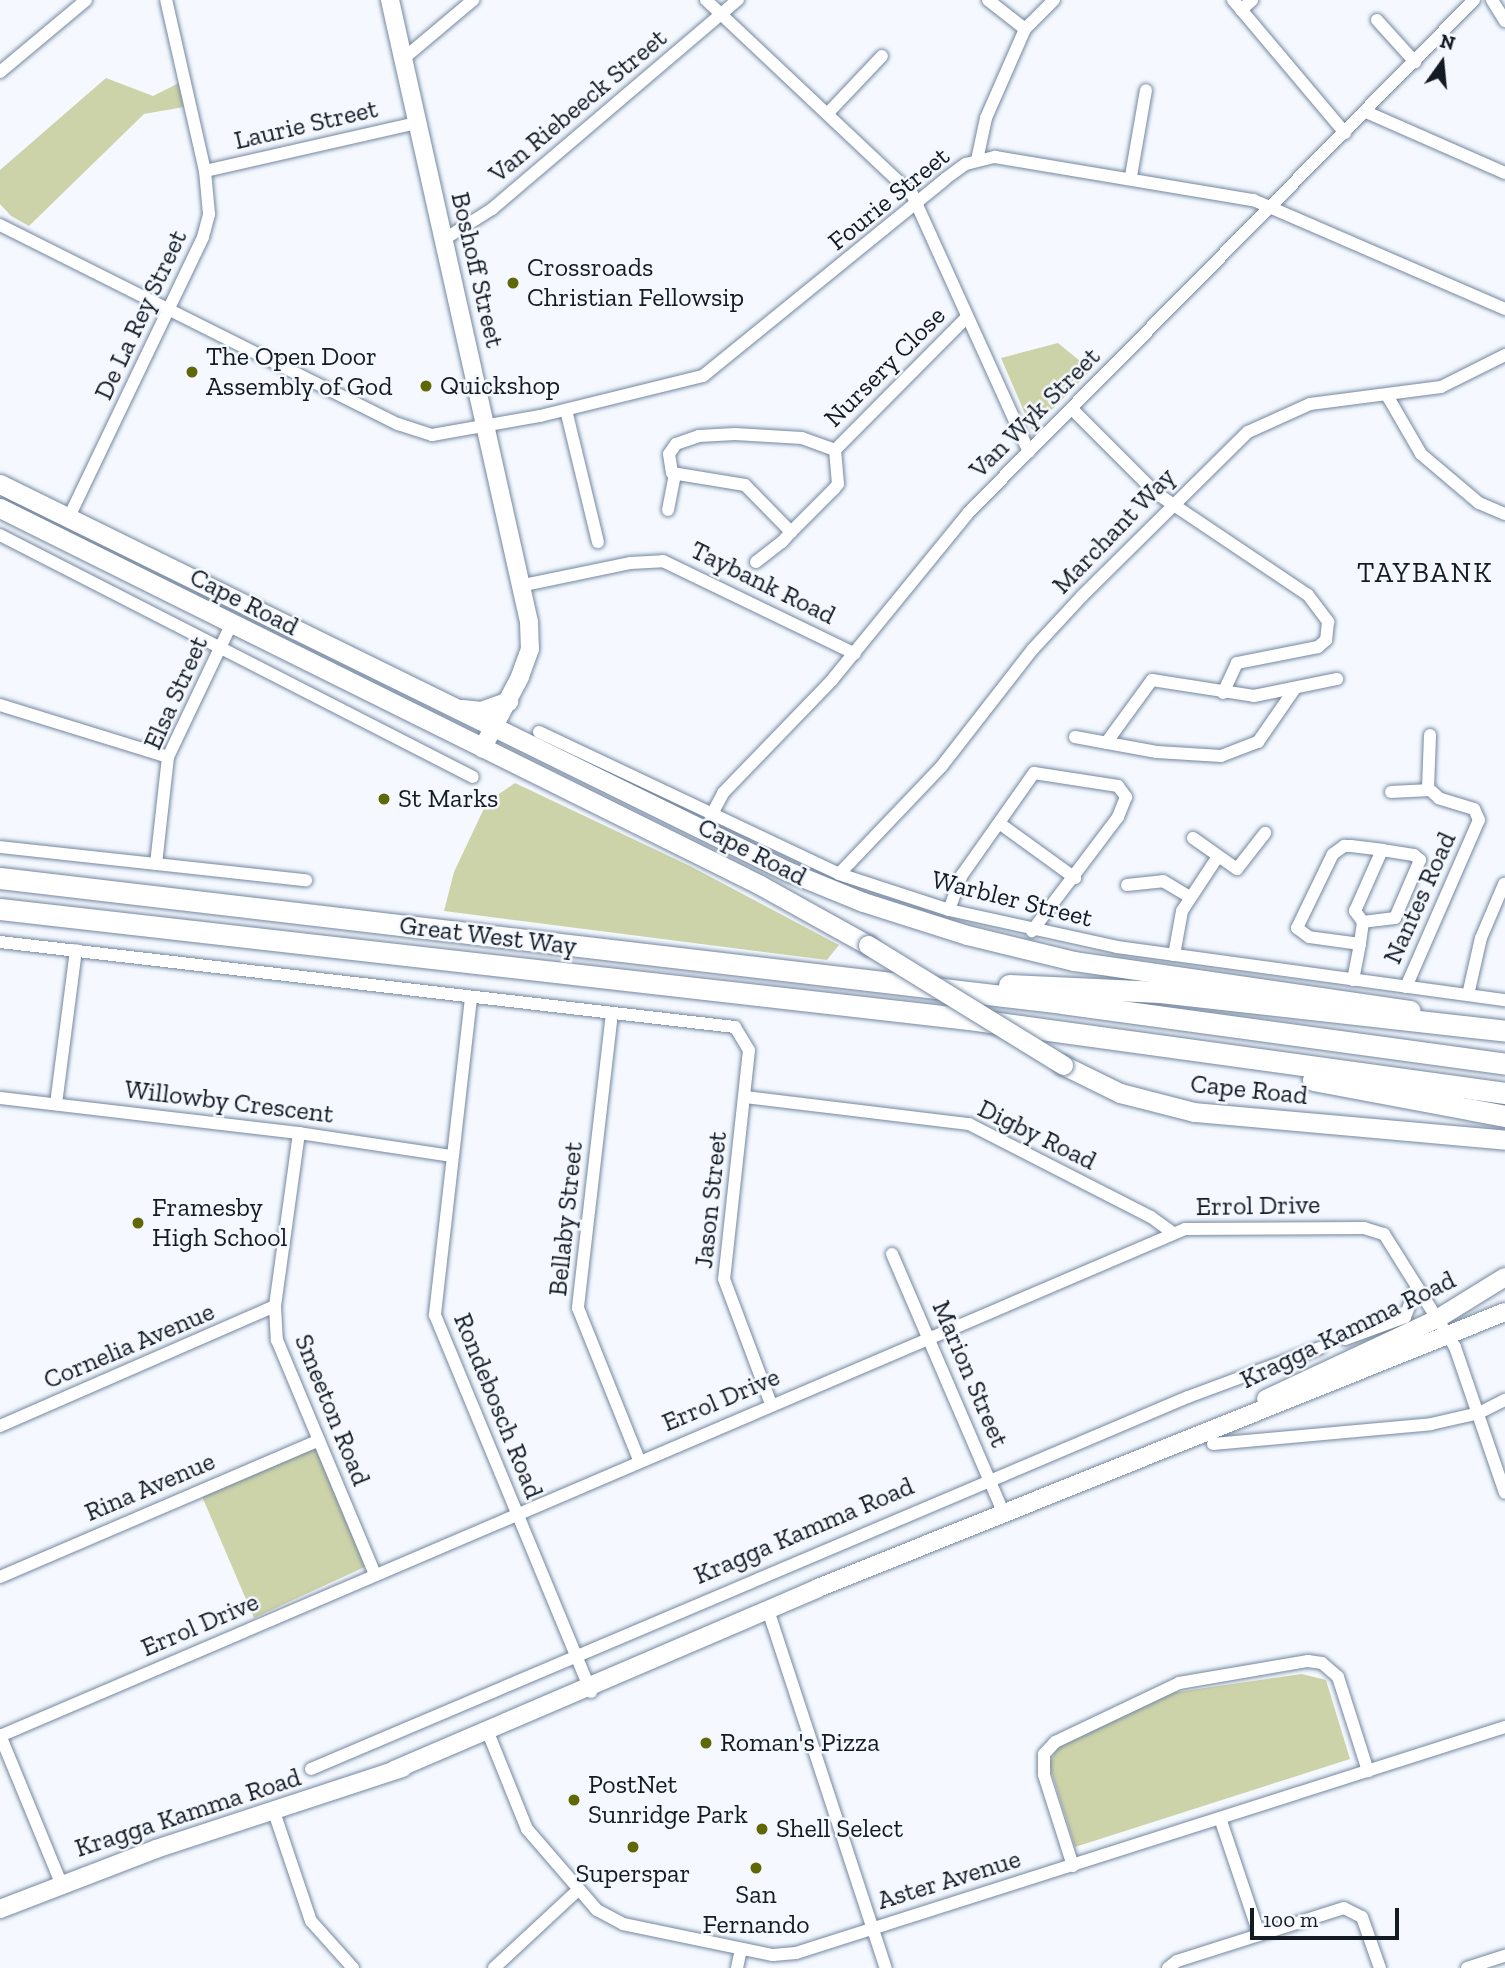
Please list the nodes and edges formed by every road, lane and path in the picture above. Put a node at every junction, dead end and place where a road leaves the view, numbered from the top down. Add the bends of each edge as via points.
1 (86, 0) edge
2 (166, 0) edge
3 (390, 0) edge
4 (473, 0) edge
5 (706, 0) edge
6 (738, 0) edge
7 (988, 0) edge
8 (1054, 0) edge
9 (1252, 0) edge
10 (1474, 0) edge
11 (1492, 0) edge
12 (1237, 5) edge
13 (721, 14) junction
14 (1377, 20) dead end
15 (1505, 21) edge
16 (1025, 29) junction
17 (883, 56) dead end
18 (403, 59) junction
19 (1415, 62) junction
20 (0, 72) edge
21 (1146, 90) dead end
22 (829, 112) junction
23 (1366, 112) junction
24 (416, 123) junction
25 (1345, 133) junction
26 (977, 160) junction
27 (205, 171) junction
28 (1505, 173) edge
29 (1130, 176) junction
30 (917, 201) junction
31 (1269, 206) junction
32 (0, 225) edge
33 (443, 240) junction
34 (170, 309) junction
35 (1505, 309) edge
36 (967, 317) junction
37 (1505, 355) edge
38 (1388, 397) junction
39 (1072, 409) junction
40 (566, 410) junction
41 (485, 428) junction
42 (835, 450) junction
43 (1029, 452) junction
44 (675, 475) junction
45 (0, 484) edge
46 (1172, 505) junction
47 (0, 509) edge
48 (668, 510) dead end
49 (1505, 514) edge
50 (69, 517) junction
51 (791, 532) junction
52 (0, 535) edge
53 (597, 541) dead end
54 (755, 562) dead end
55 (524, 585) junction
56 (231, 625) junction
57 (220, 648) junction
58 (855, 654) junction
59 (1337, 679) dead end
60 (1294, 690) junction
61 (1223, 693) junction
62 (510, 697) junction
63 (0, 705) edge
64 (451, 707) junction
65 (492, 727) junction
66 (540, 732) dead end
67 (1430, 735) dead end
68 (1075, 737) dead end
69 (517, 739) junction
70 (1106, 743) junction
71 (482, 748) junction
72 (168, 757) junction
73 (473, 778) dead end
74 (1430, 790) junction
75 (1391, 792) dead end
76 (711, 816) junction
77 (999, 823) junction
78 (1265, 833) dead end
79 (1193, 838) dead end
80 (0, 847) edge
81 (1381, 850) junction
82 (1217, 858) junction
83 (156, 864) junction
84 (839, 874) junction
85 (0, 878) edge
86 (1074, 878) junction
87 (306, 880) dead end
88 (1504, 884) edge
89 (1127, 886) dead end
90 (1190, 897) junction
91 (0, 909) edge
92 (949, 909) junction
93 (1363, 922) junction
94 (1032, 931) junction
95 (0, 942) edge
96 (1360, 944) junction
97 (76, 950) junction
98 (1174, 955) junction
99 (1353, 980) junction
100 (881, 981) junction
101 (1406, 987) junction
102 (1468, 995) junction
103 (471, 998) junction
104 (1505, 1000) edge
105 (612, 1013) junction
106 (969, 1019) junction
107 (1505, 1024) edge
108 (1505, 1031) edge
109 (1505, 1064) edge
110 (1505, 1093) edge
111 (745, 1097) junction
112 (0, 1098) edge
113 (56, 1104) junction
114 (1505, 1116) edge
115 (299, 1133) junction
116 (1505, 1140) edge
117 (451, 1156) junction
118 (1173, 1233) junction
119 (892, 1254) dead end
120 (1505, 1277) edge
121 (1417, 1286) junction
122 (275, 1306) junction
123 (1505, 1312) edge
124 (1437, 1319) junction
125 (1448, 1337) junction
126 (930, 1338) junction
127 (1345, 1339) dead end
128 (1320, 1348) dead end
129 (1505, 1400) edge
130 (771, 1404) junction
131 (1479, 1413) junction
132 (0, 1426) edge
133 (1213, 1436) junction
134 (319, 1440) junction
135 (639, 1460) junction
136 (991, 1481) junction
137 (1505, 1493) edge
138 (517, 1512) junction
139 (1004, 1514) junction
140 (375, 1574) junction
141 (0, 1577) edge
142 (769, 1614) junction
143 (574, 1654) junction
144 (589, 1688) junction
145 (1505, 1727) edge
146 (488, 1735) junction
147 (0, 1736) edge
148 (311, 1769) dead end
149 (1368, 1771) junction
150 (274, 1812) junction
151 (1220, 1818) junction
152 (1073, 1866) junction
153 (61, 1883) junction
154 (577, 1891) junction
155 (0, 1909) edge
156 (873, 1927) junction
157 (1259, 1934) junction
158 (741, 1949) junction
159 (1505, 1956) edge
160 (353, 1968) edge
161 (494, 1968) edge
162 (737, 1968) edge
163 (886, 1968) edge
164 (1168, 1968) edge
165 (1380, 1968) edge
166 (1467, 1968) edge

1 - 20 street
2 - 27 street, De La Rey Street
3 - 18 main road, Boshoff Street
4 - 18 street
5 - 13 street
6 - 13 street, Van Riebeeck Street
7 - 16 street
8 - 16 street
9 - 12 street
10 - 19 street, Van Wyk Street
11 - 15 street
12 - 25 street
13 - 22 street
13 - 33 street, Van Riebeeck Street via 492,209
14 - 19 street
16 - 26 street via 986,118
17 - 22 street
18 - 24 main road, Boshoff Street
19 - 23 street, Van Wyk Street
21 - 29 street
22 - 30 street
23 - 25 street, Van Wyk Street
23 - 28 street
24 - 27 street, Laurie Street
24 - 33 main road, Boshoff Street
25 - 31 street, Van Wyk Street
26 - 29 street, Fourie Street via 1016,158
26 - 30 street, Fourie Street
27 - 34 street, De La Rey Street via 207,226
29 - 31 street, Fourie Street via 1237,195
30 - 36 street
30 - 40 street, Fourie Street via 715,370 668,388
31 - 35 street, Fourie Street
31 - 39 street, Van Wyk Street
32 - 34 street, Fourie Street
33 - 41 main road, Boshoff Street
34 - 41 street, Fourie Street via 418,432 439,435
34 - 50 street, De La Rey Street
36 - 42 street, Nursery Close
36 - 43 street
37 - 38 street, Marchant Way via 1441,387
38 - 46 street, Marchant Way via 1310,404 1269,420 1230,448
38 - 49 street via 1422,454 1479,503
39 - 43 street, Van Wyk Street
39 - 46 street
40 - 41 street, Fourie Street
40 - 53 street
41 - 55 main road, Boshoff Street
42 - 44 street via 785,436 699,436 672,448 669,460
42 - 51 street via 838,484
43 - 58 street, Van Wyk Street via 939,546
44 - 48 street
44 - 51 street via 744,485
45 - 50 main road, Cape Road
46 - 61 street via 1308,595 1328,622 1323,644 1237,663
46 - 84 street, Marchant Way via 1033,649 941,766
47 - 56 main road, Cape Road
50 - 64 main road, Cape Road
51 - 54 street
52 - 57 street, Cape Road
55 - 58 street, Taybank Road via 630,563 663,561
55 - 62 main road, Boshoff Street via 531,640
56 - 57 street, Elsa Street
56 - 71 main road, Cape Road
57 - 72 street, Elsa Street
57 - 73 street, Cape Road
58 - 76 street, Van Wyk Street via 723,793
59 - 60 street
60 - 61 street via 1254,696
60 - 70 street via 1258,742 1232,754 1171,754
61 - 70 street via 1152,680
62 - 64 main road via 481,711
62 - 65 main road, Boshoff Street
62 - 69 main road
63 - 72 street
64 - 65 main road, Cape Road
65 - 69 main road, Cape Road
65 - 71 main road, Boshoff Street
66 - 76 street, Warbler Street
67 - 74 street, Nantes Road
68 - 70 street
69 - 107 main road, Cape Road via 786,871 967,935 1114,968
71 - 116 main road, Cape Road, bridge via 772,891 1063,1065 1120,1093 1181,1110
72 - 83 street, Elsa Street
74 - 75 street
74 - 101 street, Nantes Road via 1474,809 1479,820
76 - 84 street, Warbler Street
77 - 86 street
77 - 86 street via 1038,771 1121,788 1126,797 1123,808
77 - 92 street via 959,881
78 - 82 street via 1242,867 1233,869
79 - 82 street
80 - 83 street
81 - 93 street via 1356,905
81 - 93 street via 1414,855 1420,866 1395,918
81 - 96 street via 1351,846 1336,850 1297,923 1299,932 1309,937
82 - 90 street
83 - 87 street
84 - 92 street, Warbler Street
85 - 100 highway, Great West Way
86 - 94 street
88 - 102 street via 1481,938
89 - 90 street via 1163,881
90 - 98 street via 1179,923
91 - 106 highway, Great West Way
92 - 94 street, Warbler Street
93 - 96 street
94 - 98 street, Warbler Street
95 - 97 street
96 - 99 street
97 - 103 street
97 - 113 street
98 - 99 street, Warbler Street
99 - 101 street, Warbler Street
100 - 108 highway via 1160,992
100 - 109 highway
101 - 102 street, Warbler Street
102 - 104 street, Warbler Street
103 - 105 street
103 - 117 street, Rondebosch Road
105 - 111 street, Jason Street via 728,1025 744,1035 749,1050
105 - 135 street, Bellaby Street via 578,1308
106 - 110 highway
106 - 114 highway
111 - 118 street, Digby Road via 969,1124 1151,1217
111 - 130 street, Jason Street via 724,1279 739,1329
112 - 113 street, Willowby Crescent
113 - 115 street, Willowby Crescent
115 - 117 street, Willowby Crescent
115 - 122 street, Smeeton Road
117 - 138 street, Rondebosch Road via 435,1315
118 - 121 street, Errol Drive via 1193,1228 1372,1228 1390,1240
118 - 126 street, Errol Drive
119 - 126 street, Marion Street
120 - 124 main road, Kragga Kamma Road
121 - 124 street, Errol Drive
121 - 127 street via 1405,1317
122 - 132 street, Cornelia Avenue
122 - 134 street, Smeeton Road via 283,1361
123 - 125 main road, Kragga Kamma Road
124 - 125 street, Errol Drive
124 - 133 main road, Kragga Kamma Road via 1291,1385
125 - 131 street, Errol Drive
125 - 133 main road, Kragga Kamma Road
126 - 130 street, Errol Drive
126 - 136 street, Marion Street
128 - 136 street, Kragga Kamma Road via 1188,1397
129 - 131 street, Kragga Kamma Road
130 - 135 street, Errol Drive
131 - 133 street, Kragga Kamma Road via 1431,1424
131 - 137 street, Errol Drive
133 - 139 main road, Kragga Kamma Road
134 - 140 street, Smeeton Road
134 - 141 street, Rina Avenue
135 - 138 street, Errol Drive
136 - 139 street, Marion Street
136 - 143 street, Kragga Kamma Road
138 - 140 street, Errol Drive
138 - 143 street, Rondebosch Road
139 - 142 main road, Kragga Kamma Road
140 - 147 street, Errol Drive
142 - 144 main road, Kragga Kamma Road
142 - 156 street
143 - 144 street, Rondebosch Road
143 - 148 street, Kragga Kamma Road
144 - 146 main road, Kragga Kamma Road
145 - 149 street, Aster Avenue
146 - 150 main road, Kragga Kamma Road
146 - 154 street, Aster Avenue via 527,1829
147 - 153 street
149 - 151 street, Aster Avenue
149 - 152 street via 1338,1677 1322,1663 1308,1661 1179,1683 1055,1742 1044,1754 1044,1775
150 - 153 main road, Kragga Kamma Road
150 - 160 street via 311,1921
151 - 152 street, Aster Avenue
151 - 157 street
152 - 156 street, Aster Avenue
153 - 155 main road, Kragga Kamma Road
154 - 158 street, Aster Avenue via 597,1910 623,1924
154 - 161 street
156 - 158 street, Aster Avenue via 786,1955
156 - 163 street
157 - 164 street
157 - 165 street via 1335,1909 1351,1909 1362,1917
158 - 162 street
159 - 166 street

